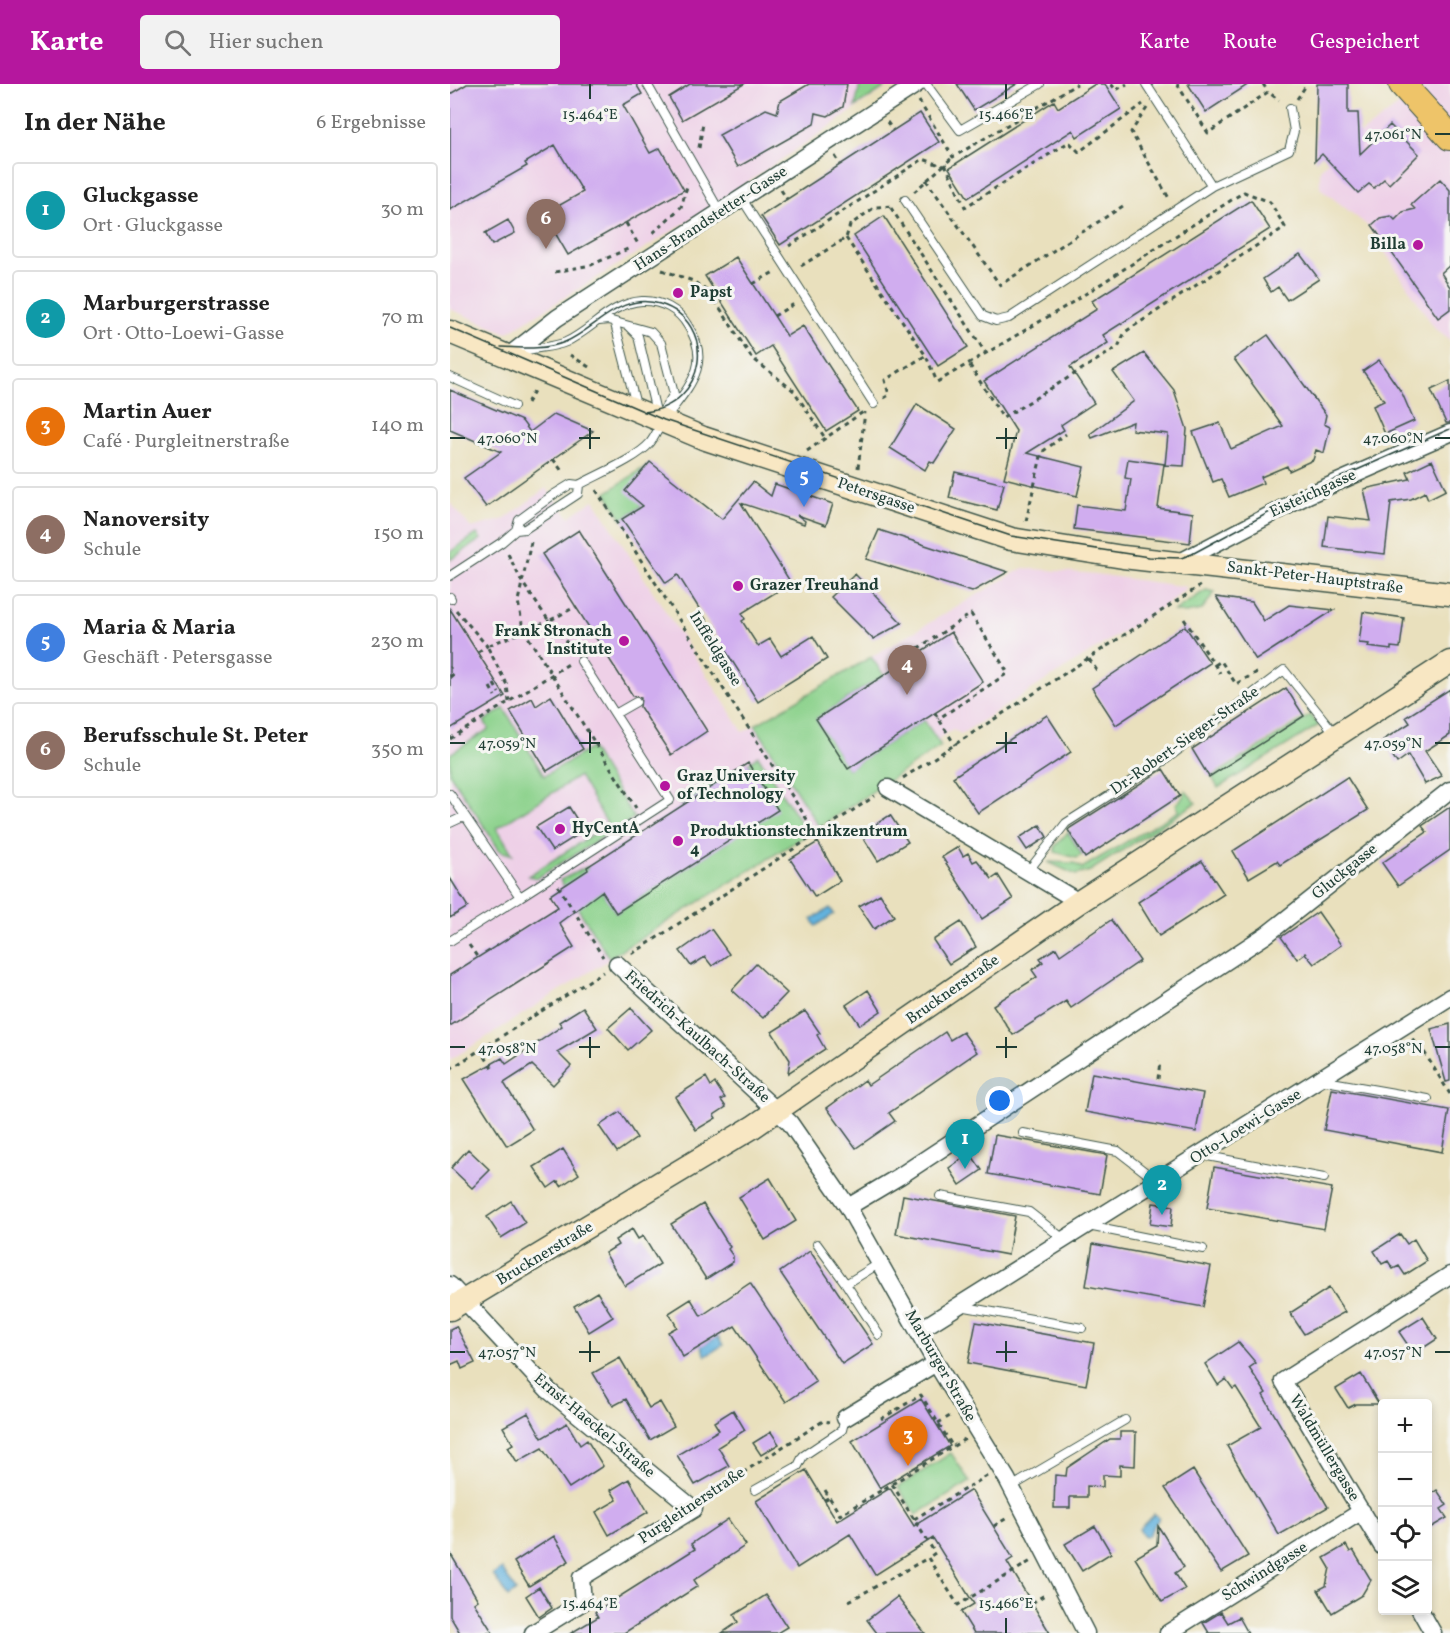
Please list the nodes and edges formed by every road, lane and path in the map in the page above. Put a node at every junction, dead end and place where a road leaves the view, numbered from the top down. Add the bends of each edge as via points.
1 (647, 84) edge
2 (917, 84) edge
3 (926, 84) edge
4 (1040, 84) edge
5 (1111, 84) edge
6 (1127, 84) edge
7 (1146, 84) edge
8 (1177, 84) edge
9 (1263, 84) edge
10 (1402, 84) edge
11 (1268, 92) junction
12 (1154, 96) junction
13 (1290, 108) joint
14 (703, 123) dead end
15 (1450, 137) edge
16 (953, 157) dead end
17 (694, 164) junction
18 (945, 164) junction
19 (939, 169) junction
20 (926, 180) junction
21 (1212, 186) junction
22 (742, 199) junction
23 (905, 200) junction
24 (1122, 206) dead end
25 (891, 208) junction
26 (1176, 211) junction
27 (720, 212) junction
28 (626, 222) dead end
29 (651, 234) dead end
30 (846, 238) junction
31 (645, 239) dead end
32 (638, 244) junction
33 (642, 251) dead end
34 (777, 254) junction
35 (658, 268) dead end
36 (555, 272) dead end
37 (774, 272) dead end
38 (789, 273) junction
39 (753, 284) dead end
40 (794, 304) dead end
41 (774, 316) dead end
42 (598, 321) junction
43 (615, 324) junction
44 (629, 327) junction
45 (450, 332) edge
46 (985, 353) junction
47 (568, 354) dead end
48 (926, 356) junction
49 (507, 357) junction
50 (969, 364) junction
51 (596, 372) dead end
52 (450, 377) edge
53 (874, 404) joint
54 (514, 406) dead end
55 (652, 418) junction
56 (1450, 433) edge
57 (1066, 434) dead end
58 (825, 438) junction
59 (805, 452) dead end
60 (554, 459) dead end
61 (858, 470) dead end
62 (562, 471) dead end
63 (583, 483) junction
64 (1026, 521) dead end
65 (502, 542) junction
66 (531, 542) dead end
67 (1180, 562) junction
68 (450, 576) edge
69 (522, 582) junction
70 (1204, 584) dead end
71 (1450, 594) edge
72 (450, 600) edge
73 (575, 607) dead end
74 (1184, 619) dead end
75 (549, 621) junction
76 (523, 629) junction
77 (487, 646) junction
78 (478, 652) dead end
79 (1089, 658) junction
80 (581, 660) dead end
81 (1450, 662) edge
82 (900, 664) dead end
83 (1215, 665) junction
84 (1284, 670) junction
85 (1098, 672) dead end
86 (455, 673) dead end
87 (1220, 673) dead end
88 (552, 675) junction
89 (450, 676) edge
90 (494, 684) dead end
91 (490, 687) dead end
92 (499, 693) dead end
93 (495, 696) dead end
94 (509, 702) junction
95 (636, 702) dead end
96 (934, 713) dead end
97 (615, 714) junction
98 (938, 719) junction
99 (1336, 735) junction
100 (450, 740) edge
101 (955, 746) junction
102 (888, 788) junction
103 (1450, 790) edge
104 (450, 794) edge
105 (463, 817) junction
106 (643, 818) junction
107 (450, 823) edge
108 (817, 835) junction
109 (1029, 870) junction
110 (553, 877) junction
111 (520, 897) junction
112 (1079, 902) junction
113 (450, 941) edge
114 (610, 960) junction
115 (1450, 997) edge
116 (1400, 1028) junction
117 (480, 1049) junction
118 (1160, 1061) dead end
119 (450, 1069) edge
120 (493, 1069) dead end
121 (1158, 1079) dead end
122 (1320, 1080) junction
123 (1450, 1094) edge
124 (1428, 1099) dead end
125 (777, 1110) junction
126 (1023, 1133) dead end
127 (1201, 1155) junction
128 (1324, 1178) dead end
129 (1158, 1182) junction
130 (940, 1196) dead end
131 (848, 1207) junction
132 (1087, 1226) junction
133 (1065, 1240) junction
134 (817, 1244) dead end
135 (1203, 1249) dead end
136 (880, 1262) junction
137 (1450, 1275) edge
138 (846, 1284) junction
139 (455, 1298) edge
140 (960, 1306) junction
141 (1082, 1328) dead end
142 (918, 1331) junction
143 (879, 1335) dead end
144 (936, 1363) junction
145 (862, 1407) junction
146 (952, 1415) dead end
147 (845, 1418) junction
148 (1125, 1420) dead end
149 (938, 1423) junction
150 (967, 1438) dead end
151 (953, 1447) junction
152 (990, 1475) dead end
153 (892, 1484) junction
154 (1011, 1487) junction
155 (755, 1490) dead end
156 (825, 1490) dead end
157 (830, 1497) junction
158 (824, 1500) dead end
159 (693, 1509) junction
160 (1362, 1511) junction
161 (1013, 1514) dead end
162 (914, 1520) junction
163 (994, 1526) dead end
164 (1378, 1538) edge
165 (928, 1557) junction
166 (1038, 1557) dead end
167 (1053, 1590) dead end
168 (849, 1601) dead end
169 (1032, 1603) dead end
170 (1422, 1615) edge
171 (533, 1633) edge
172 (1086, 1633) edge
173 (1168, 1633) edge
174 (1433, 1633) edge

1 - 17 lane
2 - 22 street, Hans-Brandstetter-Gasse
3 - 4 lane via 960,130
5 - 6 path via 1116,90
7 - 12 lane
8 - 11 path via 1208,133
9 - 11 path
10 - 15 main road
11 - 13 path
12 - 18 path via 1079,152 1069,142 964,207
12 - 21 lane
12 - 26 path via 1131,132
13 - 21 lane via 1294,130 1289,150
14 - 17 path
16 - 18 path
17 - 27 lane
17 - 29 path via 681,207
18 - 19 path
19 - 20 path
19 - 34 path via 937,164 923,159
20 - 23 path
20 - 24 path via 1000,285
21 - 26 lane
22 - 27 street, Hans-Brandstetter-Gasse
22 - 34 lane
23 - 25 path
23 - 26 lane via 983,316 996,321 1027,308
25 - 30 path via 875,207 850,225
25 - 46 path
27 - 49 street, Hans-Brandstetter-Gasse via 557,318
28 - 32 path
30 - 38 path
30 - 48 path
31 - 32 path
32 - 33 path
32 - 36 path via 591,266
34 - 38 lane
35 - 58 path via 693,281 711,294 751,357 794,391
37 - 39 path
38 - 53 lane
40 - 41 path
42 - 43 lane
42 - 49 lane via 566,342
42 - 55 lane via 624,305 642,301 674,310 685,320 697,345 698,366 685,394
43 - 44 lane
43 - 55 lane
44 - 55 lane via 638,336 654,397
44 - 55 lane via 651,332 661,344 674,394
45 - 49 main road, Petersgasse
46 - 50 path
46 - 50 path via 1245,192 1270,202 1285,227 1125,332 1118,347 1003,418
47 - 51 path
48 - 50 path via 937,382
48 - 53 path via 885,380 889,395
49 - 55 main road, Petersgasse
52 - 54 lane
55 - 63 lane via 650,443
55 - 67 main road, Petersgasse via 1011,539
56 - 67 street, Eisteichgasse via 1308,495
57 - 64 path via 1042,453
58 - 59 path
58 - 61 path via 865,411
60 - 62 path
63 - 65 lane via 571,484 553,495 519,520 516,530
63 - 108 path, Inffeldgasse via 599,494
65 - 68 lane
65 - 69 path
66 - 69 path
67 - 71 main road, Sankt-Peter-Hauptstraße
69 - 75 path
69 - 76 path via 518,601
70 - 79 path
72 - 77 path
73 - 75 path
74 - 83 path
75 - 76 path
75 - 88 path via 579,657
76 - 77 path
76 - 88 path
77 - 78 path
77 - 94 path via 507,685
79 - 85 path
79 - 101 path
80 - 97 lane
81 - 99 main road, Brucknerstraße
82 - 98 path via 897,660 971,614 1008,673
83 - 84 path via 1221,661 1236,684 1276,660
83 - 87 path
84 - 99 lane
84 - 109 lane, Dr.-Robert-Sieger-Straße via 1165,760 1066,823
86 - 89 path
88 - 94 path
88 - 106 path
90 - 92 path
91 - 93 path
94 - 100 path
95 - 97 lane
96 - 98 path
97 - 106 lane via 670,800
98 - 101 path
99 - 112 main road, Brucknerstraße
101 - 102 path
102 - 108 path
102 - 109 street
103 - 131 street, Gluckgasse via 1266,935
104 - 105 lane
105 - 107 lane
105 - 111 lane
106 - 110 lane
108 - 114 path, Friedrich-Kaulbach-Straße
109 - 112 street
110 - 111 lane
110 - 114 path
111 - 113 lane
112 - 125 main road, Brucknerstraße
114 - 117 path, Friedrich-Kaulbach-Straße
114 - 125 street, Friedrich-Kaulbach-Straße
115 - 116 street, Otto-Loewi-Gasse
116 - 122 street, Otto-Loewi-Gasse
116 - 123 path via 1421,1047
117 - 119 path, Friedrich-Kaulbach-Straße
117 - 120 path
118 - 121 path
122 - 124 lane
122 - 127 street, Otto-Loewi-Gasse
125 - 131 street, Marburger Straße
125 - 139 main road, Brucknerstraße via 624,1207
126 - 129 lane via 1118,1151
127 - 128 lane
127 - 129 street, Otto-Loewi-Gasse
129 - 132 street, Otto-Loewi-Gasse
130 - 133 lane via 1029,1212
131 - 136 street, Marburger Straße
132 - 133 street, Otto-Loewi-Gasse
132 - 135 lane
133 - 140 street, Otto-Loewi-Gasse
134 - 138 lane
136 - 138 lane
136 - 142 street, Marburger Straße
137 - 160 street, Waldmüllergasse via 1283,1381
138 - 143 lane
139 - 159 street, Ernst-Haeckel-Straße via 548,1390
140 - 141 lane
140 - 142 street, Otto-Loewi-Gasse
142 - 144 street, Marburger Straße
144 - 145 street, Purgleitnerstraße
144 - 154 street, Marburger Straße
145 - 147 street, Purgleitnerstraße
145 - 149 path via 872,1424 921,1395
146 - 149 path
147 - 155 lane, Purgleitnerstraße via 842,1430 803,1456 798,1466
147 - 159 path, Purgleitnerstraße via 832,1423 823,1421 707,1494
148 - 154 lane
149 - 151 path
150 - 151 path
151 - 153 path
152 - 162 path
153 - 157 path via 840,1515
153 - 162 path
154 - 172 street, Marburger Straße
156 - 157 path
157 - 158 path
159 - 171 street, Purgleitnerstraße via 581,1578 583,1602
160 - 164 street, Waldmüllergasse
160 - 173 street, Schwindgasse
161 - 163 path
162 - 165 path via 935,1553
165 - 166 path via 958,1605
165 - 168 path
167 - 169 path
170 - 174 street

